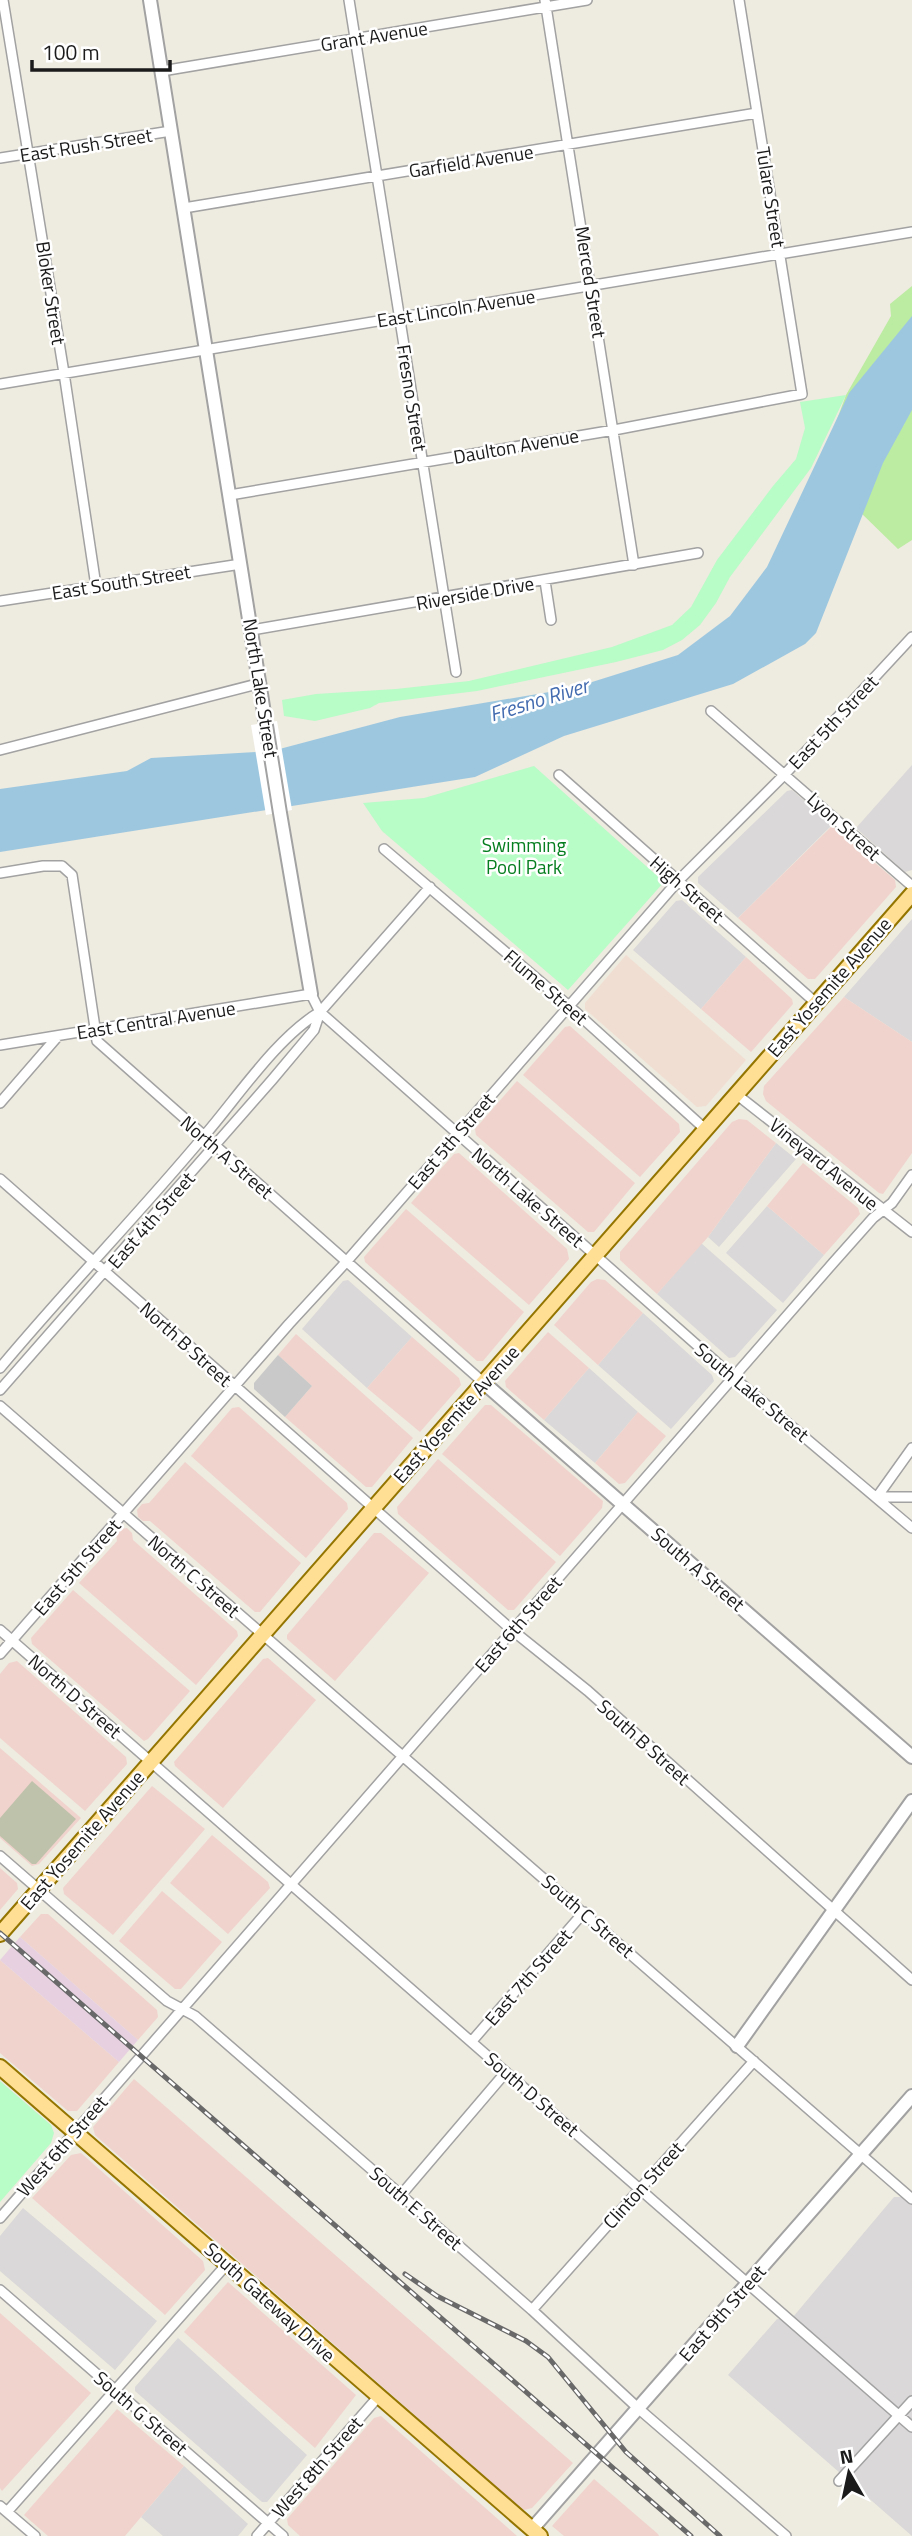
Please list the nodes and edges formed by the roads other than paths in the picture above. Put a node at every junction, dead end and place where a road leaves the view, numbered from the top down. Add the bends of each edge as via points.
1 (4, 0) edge
2 (150, 0) edge
3 (349, 0) edge
4 (586, 0) edge
5 (739, 0) edge
6 (546, 3) edge
7 (355, 39) junction
8 (162, 71) junction
9 (757, 113) junction
10 (172, 131) junction
11 (569, 145) junction
12 (28, 153) junction
13 (0, 158) edge
14 (377, 177) junction
15 (184, 208) junction
16 (912, 232) edge
17 (780, 255) junction
18 (591, 286) junction
19 (399, 318) junction
20 (207, 350) junction
21 (64, 373) junction
22 (0, 384) edge
23 (802, 394) joint
24 (614, 430) junction
25 (422, 462) junction
26 (230, 495) junction
27 (698, 553) dead end
28 (241, 564) junction
29 (634, 565) junction
30 (545, 581) junction
31 (96, 586) junction
32 (444, 598) junction
33 (0, 601) edge
34 (551, 620) dead end
35 (252, 630) junction
36 (912, 637) edge
37 (456, 672) dead end
38 (261, 683) junction
39 (711, 711) dead end
40 (0, 750) edge
41 (785, 774) junction
42 (559, 775) dead end
43 (384, 849) dead end
44 (0, 873) edge
45 (678, 881) junction
46 (912, 886) edge
47 (430, 887) junction
48 (912, 894) edge
49 (311, 994) junction
50 (816, 1003) junction
51 (569, 1006) junction
52 (320, 1012) junction
53 (95, 1030) junction
54 (58, 1036) junction
55 (0, 1045) edge
56 (736, 1094) junction
57 (0, 1103) edge
58 (705, 1129) junction
59 (457, 1135) junction
60 (204, 1138) junction
61 (214, 1147) junction
62 (912, 1175) edge
63 (0, 1179) edge
64 (883, 1211) junction
65 (912, 1232) edge
66 (594, 1256) junction
67 (347, 1261) junction
68 (93, 1262) junction
69 (105, 1273) junction
70 (0, 1368) edge
71 (733, 1377) junction
72 (484, 1383) junction
73 (234, 1387) junction
74 (0, 1390) edge
75 (0, 1406) edge
76 (912, 1448) edge
77 (877, 1497) junction
78 (912, 1497) edge
79 (623, 1503) junction
80 (372, 1508) junction
81 (123, 1515) junction
82 (912, 1528) edge
83 (0, 1630) edge
84 (512, 1630) junction
85 (262, 1635) junction
86 (12, 1641) junction
87 (0, 1654) edge
88 (401, 1756) junction
89 (912, 1757) edge
90 (149, 1762) junction
91 (912, 1801) edge
92 (0, 1856) edge
93 (290, 1884) junction
94 (38, 1891) junction
95 (833, 1910) junction
96 (584, 1912) junction
97 (0, 1934) edge
98 (912, 1980) edge
99 (181, 2009) junction
100 (472, 2041) junction
101 (737, 2046) junction
102 (754, 2061) junction
103 (0, 2067) edge
104 (506, 2072) junction
105 (124, 2074) joint
106 (912, 2096) edge
107 (73, 2132) junction
108 (861, 2155) junction
109 (640, 2189) junction
110 (401, 2195) junction
111 (912, 2200) edge
112 (0, 2218) edge
113 (227, 2264) junction
114 (748, 2283) junction
115 (0, 2290) edge
116 (532, 2310) junction
117 (116, 2391) junction
118 (378, 2397) junction
119 (912, 2401) edge
120 (639, 2409) junction
121 (899, 2416) junction
122 (912, 2427) edge
123 (839, 2481) dead end
124 (4, 2509) edge
125 (268, 2523) junction
126 (536, 2532) edge
127 (35, 2536) edge
128 (257, 2536) edge
129 (283, 2536) edge
130 (786, 2536) edge

1 - 12 street, Bloker Street
2 - 8 street, North Lake Street
3 - 7 street, Fresno Street
4 - 6 street, Grant Avenue
5 - 9 street, Tulare Street
6 - 7 street, Grant Avenue
6 - 11 street, Merced Street
7 - 8 street, Grant Avenue
7 - 14 street, Fresno Street
8 - 10 street, North Lake Street
9 - 11 street, Garfield Avenue
9 - 17 street, Tulare Street
10 - 12 street, East Rush Street
10 - 15 street, North Lake Street
11 - 14 street, Garfield Avenue
11 - 18 street, Merced Street
12 - 13 street, East Rush Street
12 - 21 street, Bloker Street
14 - 15 street, Garfield Avenue
14 - 19 street, Fresno Street
15 - 20 street, North Lake Street
16 - 17 street, East Lincoln Avenue
17 - 18 street, East Lincoln Avenue
17 - 23 street, Tulare Street
18 - 19 street, East Lincoln Avenue
18 - 24 street, Merced Street
19 - 20 street, East Lincoln Avenue
19 - 25 street, Fresno Street
20 - 21 street, East Lincoln Avenue
20 - 26 street, North Lake Street
21 - 22 street, East Lincoln Avenue
21 - 31 street, Bloker Street
23 - 24 street, Daulton Avenue
24 - 25 street, Daulton Avenue
24 - 29 street, Merced Street
25 - 26 street, Daulton Avenue
25 - 32 street, Fresno Street
26 - 28 street, North Lake Street
27 - 29 street, Riverside Drive
28 - 31 street, East South Street
28 - 35 street, North Lake Street
29 - 30 street, Riverside Drive
30 - 32 street, Riverside Drive
30 - 34 street
31 - 33 street, East South Street
32 - 35 street, Riverside Drive
32 - 37 street, Fresno Street
35 - 38 street, North Lake Street
36 - 41 street, East 5th Street
38 - 40 street
38 - 49 street, North Lake Street
39 - 41 street, Lyon Street
41 - 45 street, East 5th Street
41 - 46 street, Lyon Street
42 - 45 street, High Street
43 - 47 street, Flume Street
44 - 53 street, North A Street via 62,866 72,875
45 - 50 street, High Street
45 - 51 street, East 5th Street
47 - 51 street, Flume Street
47 - 52 street, East 4th Street
48 - 50 main road, East Yosemite Avenue
49 - 52 street, North Lake Street
49 - 53 street, East Central Avenue
50 - 56 main road, East Yosemite Avenue
51 - 58 street, Flume Street
51 - 59 street, East 5th Street
52 - 59 street, North Lake Street
52 - 60 street, East 4th Street via 302,1022
52 - 61 street, East 4th Street via 314,1030
53 - 54 street, East Central Avenue
53 - 60 street, North A Street via 97,1041
54 - 55 street, East Central Avenue
54 - 57 street
56 - 58 main road, East Yosemite Avenue
56 - 64 street, Vineyard Avenue
58 - 66 main road, East Yosemite Avenue
59 - 66 street, North Lake Street
59 - 67 street, East 5th Street
60 - 61 street, North A Street
60 - 68 street, East 4th Street
61 - 67 street, North A Street
61 - 69 street, East 4th Street
62 - 64 street, East 6th Street
63 - 68 street, North B Street
64 - 65 street, Vineyard Avenue
64 - 71 street, East 6th Street
66 - 71 street, South Lake Street
66 - 72 main road, East Yosemite Avenue
67 - 72 street, North A Street
67 - 73 street, East 5th Street
68 - 69 street, North B Street
68 - 70 street, East 4th Street
69 - 73 street, North B Street
69 - 74 street, East 4th Street
71 - 77 street, South Lake Street
71 - 79 street, East 6th Street
72 - 79 street, South A Street
72 - 80 main road, East Yosemite Avenue
73 - 80 street, North B Street
73 - 81 street, East 5th Street
75 - 81 street, North C Street
76 - 77 street
77 - 78 street
77 - 82 street, South Lake Street
79 - 84 street, East 6th Street
79 - 89 street, South A Street
80 - 84 street, South B Street
80 - 85 main road, East Yosemite Avenue
81 - 85 street, North C Street
81 - 86 street, East 5th Street
83 - 86 street, North D Street
84 - 88 street, East 6th Street
84 - 95 street, South B Street via 588,1691
85 - 88 street, South C Street
85 - 90 main road, East Yosemite Avenue
86 - 87 street, East 5th Street
86 - 90 street, North D Street
88 - 93 street, East 6th Street
88 - 96 street, South C Street
90 - 93 street, South D Street
90 - 94 main road, East Yosemite Avenue
91 - 95 street
92 - 94 street, South E Street
93 - 99 street, East 6th Street
93 - 100 street, South D Street
94 - 97 main road, East Yosemite Avenue
94 - 99 street, South E Street
95 - 98 street, South B Street
95 - 101 street
96 - 100 street, East 7th Street
96 - 101 street, South C Street
99 - 105 street, East 6th Street
99 - 110 street, South E Street via 195,2016
100 - 104 street, South D Street
101 - 102 street, South C Street
102 - 108 street, South C Street
102 - 109 street, Clinton Street
103 - 107 main road, South Gateway Drive
104 - 109 street, South D Street
104 - 110 street
105 - 107 street, West 6th Street
106 - 108 street, East 9th Street
107 - 112 street, West 6th Street
107 - 113 main road, South Gateway Drive
108 - 111 street, South C Street
108 - 114 street, East 9th Street
109 - 114 street, South D Street
109 - 116 street, Clinton Street
110 - 116 street, South E Street
113 - 117 street
113 - 118 main road, South Gateway Drive
114 - 120 street, East 9th Street
114 - 121 street, South D Street
115 - 117 street, South G Street
116 - 120 street, South E Street
117 - 124 street
117 - 125 street, South G Street
118 - 125 street, West 8th Street
118 - 126 main road, South Gateway Drive
119 - 121 street
120 - 126 street, East 9th Street
120 - 130 street, South E Street
121 - 122 street, South D Street
121 - 123 street
124 - 127 street
125 - 128 street, West 8th Street
125 - 129 street, South G Street

